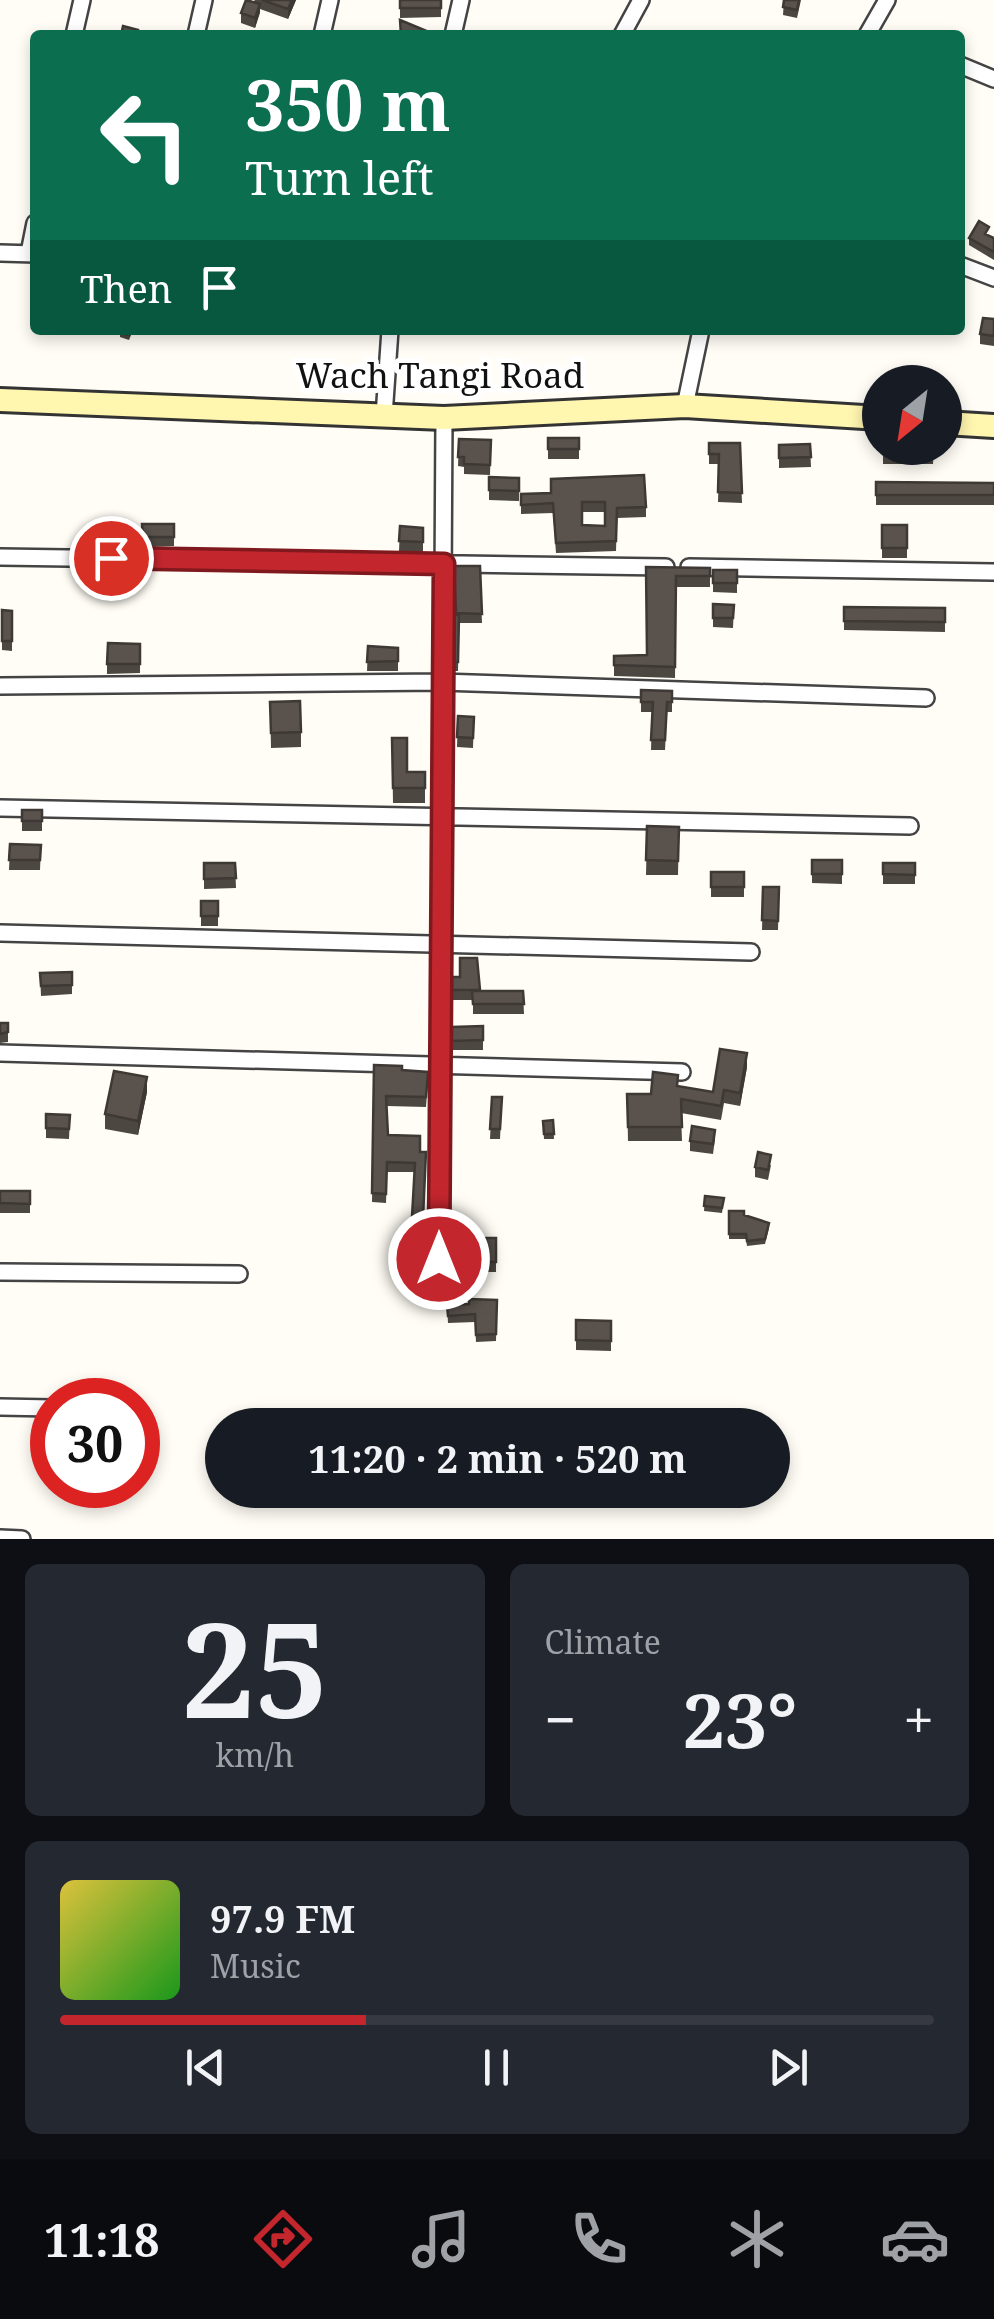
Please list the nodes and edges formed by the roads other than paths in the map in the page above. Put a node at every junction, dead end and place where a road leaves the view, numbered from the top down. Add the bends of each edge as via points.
1 (82, 0) edge
2 (204, 0) edge
3 (330, 0) edge
4 (461, 0) edge
5 (642, 0) edge
6 (887, 0) edge
7 (75, 30) edge
8 (197, 30) edge
9 (323, 30) edge
10 (454, 30) edge
11 (625, 30) edge
12 (870, 30) edge
13 (965, 67) edge
14 (994, 79) edge
15 (0, 252) edge
16 (30, 254) edge
17 (965, 267) edge
18 (994, 278) edge
19 (390, 335) edge
20 (700, 335) edge
21 (0, 400) edge
22 (684, 406) junction
23 (384, 416) junction
24 (862, 417) edge
25 (444, 418) junction
26 (962, 423) edge
27 (994, 426) edge
28 (0, 556) edge
29 (444, 564) junction
30 (993, 572) edge
31 (441, 682) junction
32 (0, 686) edge
33 (926, 698) dead end
34 (0, 808) edge
35 (442, 816) junction
36 (910, 826) dead end
37 (0, 933) edge
38 (441, 944) junction
39 (751, 952) dead end
40 (0, 1053) edge
41 (440, 1065) junction
42 (682, 1072) dead end
43 (439, 1259) dead end
44 (0, 1272) edge
45 (238, 1274) dead end
46 (0, 1408) edge
47 (30, 1408) edge
48 (0, 1538) edge
49 (22, 1538) edge

1 - 7 street
2 - 8 street
3 - 9 street
4 - 10 street
5 - 11 street
6 - 12 street
13 - 14 street
15 - 16 street
17 - 18 street
19 - 23 street
20 - 22 street
21 - 23 main road, Wach Tangi Road
22 - 24 main road, Wach Tangi Road
22 - 25 main road, Wach Tangi Road
23 - 25 main road, Wach Tangi Road
25 - 29 street
26 - 27 main road
28 - 29 street
29 - 30 street
29 - 31 street
31 - 32 street
31 - 33 street
31 - 35 street
34 - 35 street
35 - 36 street
35 - 38 street
37 - 38 street
38 - 39 street
38 - 41 street
40 - 41 street
41 - 42 street
41 - 43 street
44 - 45 street
46 - 47 street
48 - 49 street

